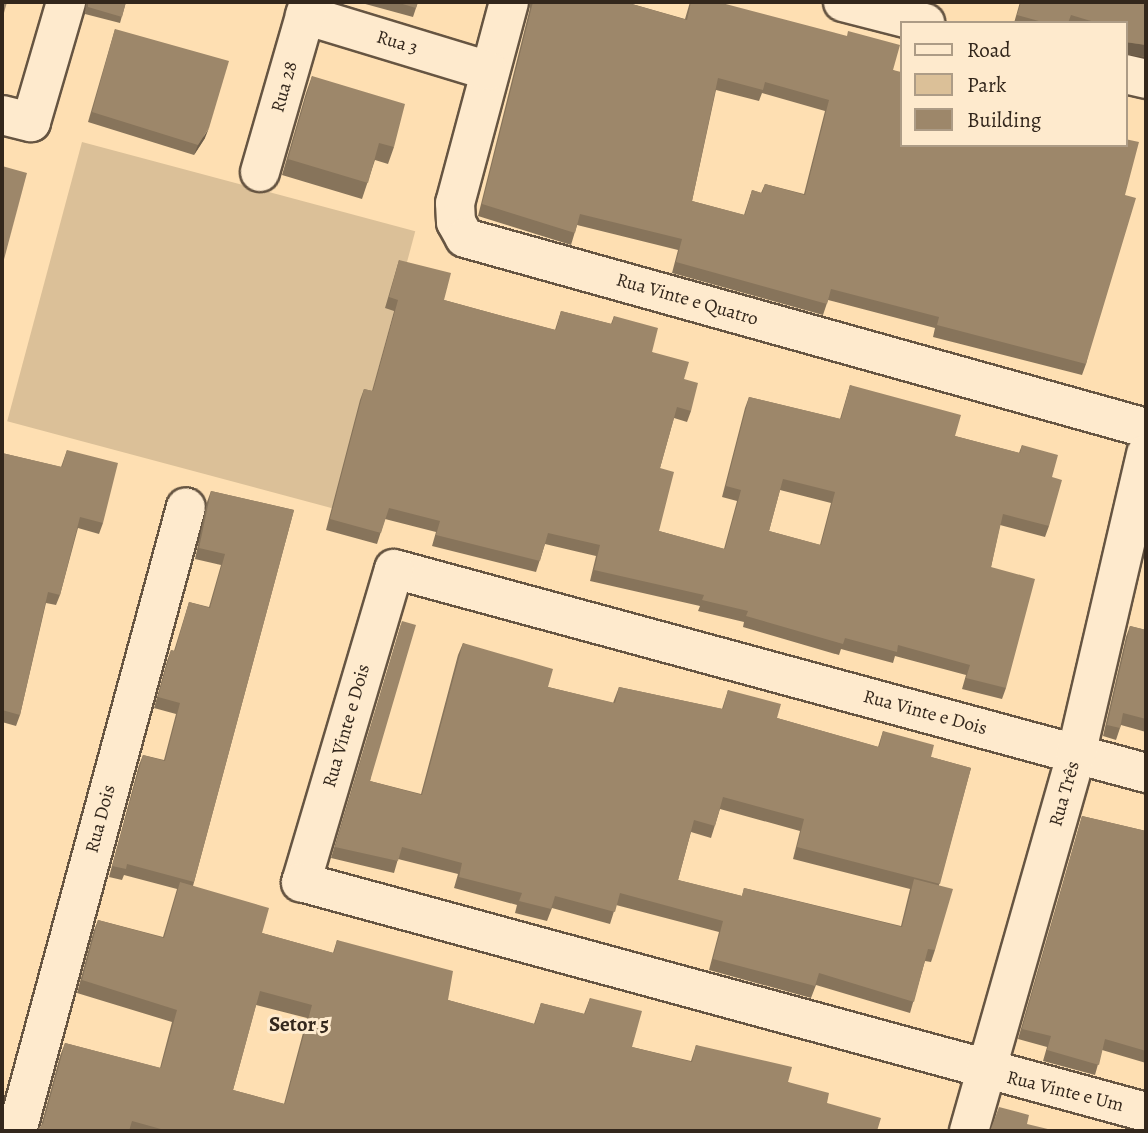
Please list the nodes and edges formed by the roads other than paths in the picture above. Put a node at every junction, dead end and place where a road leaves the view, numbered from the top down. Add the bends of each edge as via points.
1 (66, 2) edge
2 (509, 2) edge
3 (843, 2) edge
4 (307, 9) edge
5 (917, 21) edge
6 (489, 71) junction
7 (1127, 74) edge
8 (1146, 79) edge
9 (2, 115) edge
10 (260, 172) dead end
11 (1146, 428) edge
12 (1146, 454) edge
13 (186, 507) dead end
14 (1076, 755) junction
15 (1146, 773) edge
16 (984, 1071) junction
17 (1146, 1112) edge
18 (16, 1131) edge
19 (969, 1131) edge

1 - 9 street via 31,122
2 - 6 street, Rua Vinte e Quatro
3 - 5 street
4 - 6 street, Rua 3
4 - 10 street, Rua 28
6 - 11 street, Rua Vinte e Quatro via 455,204 456,222 465,238
7 - 8 street
12 - 14 street, Rua Três
13 - 18 street, Rua Dois
14 - 15 street
14 - 16 street, Rua Três
14 - 16 street, Rua Vinte e Dois via 394,569 301,882
16 - 17 street, Rua Vinte e Um
16 - 19 street, Rua Três

